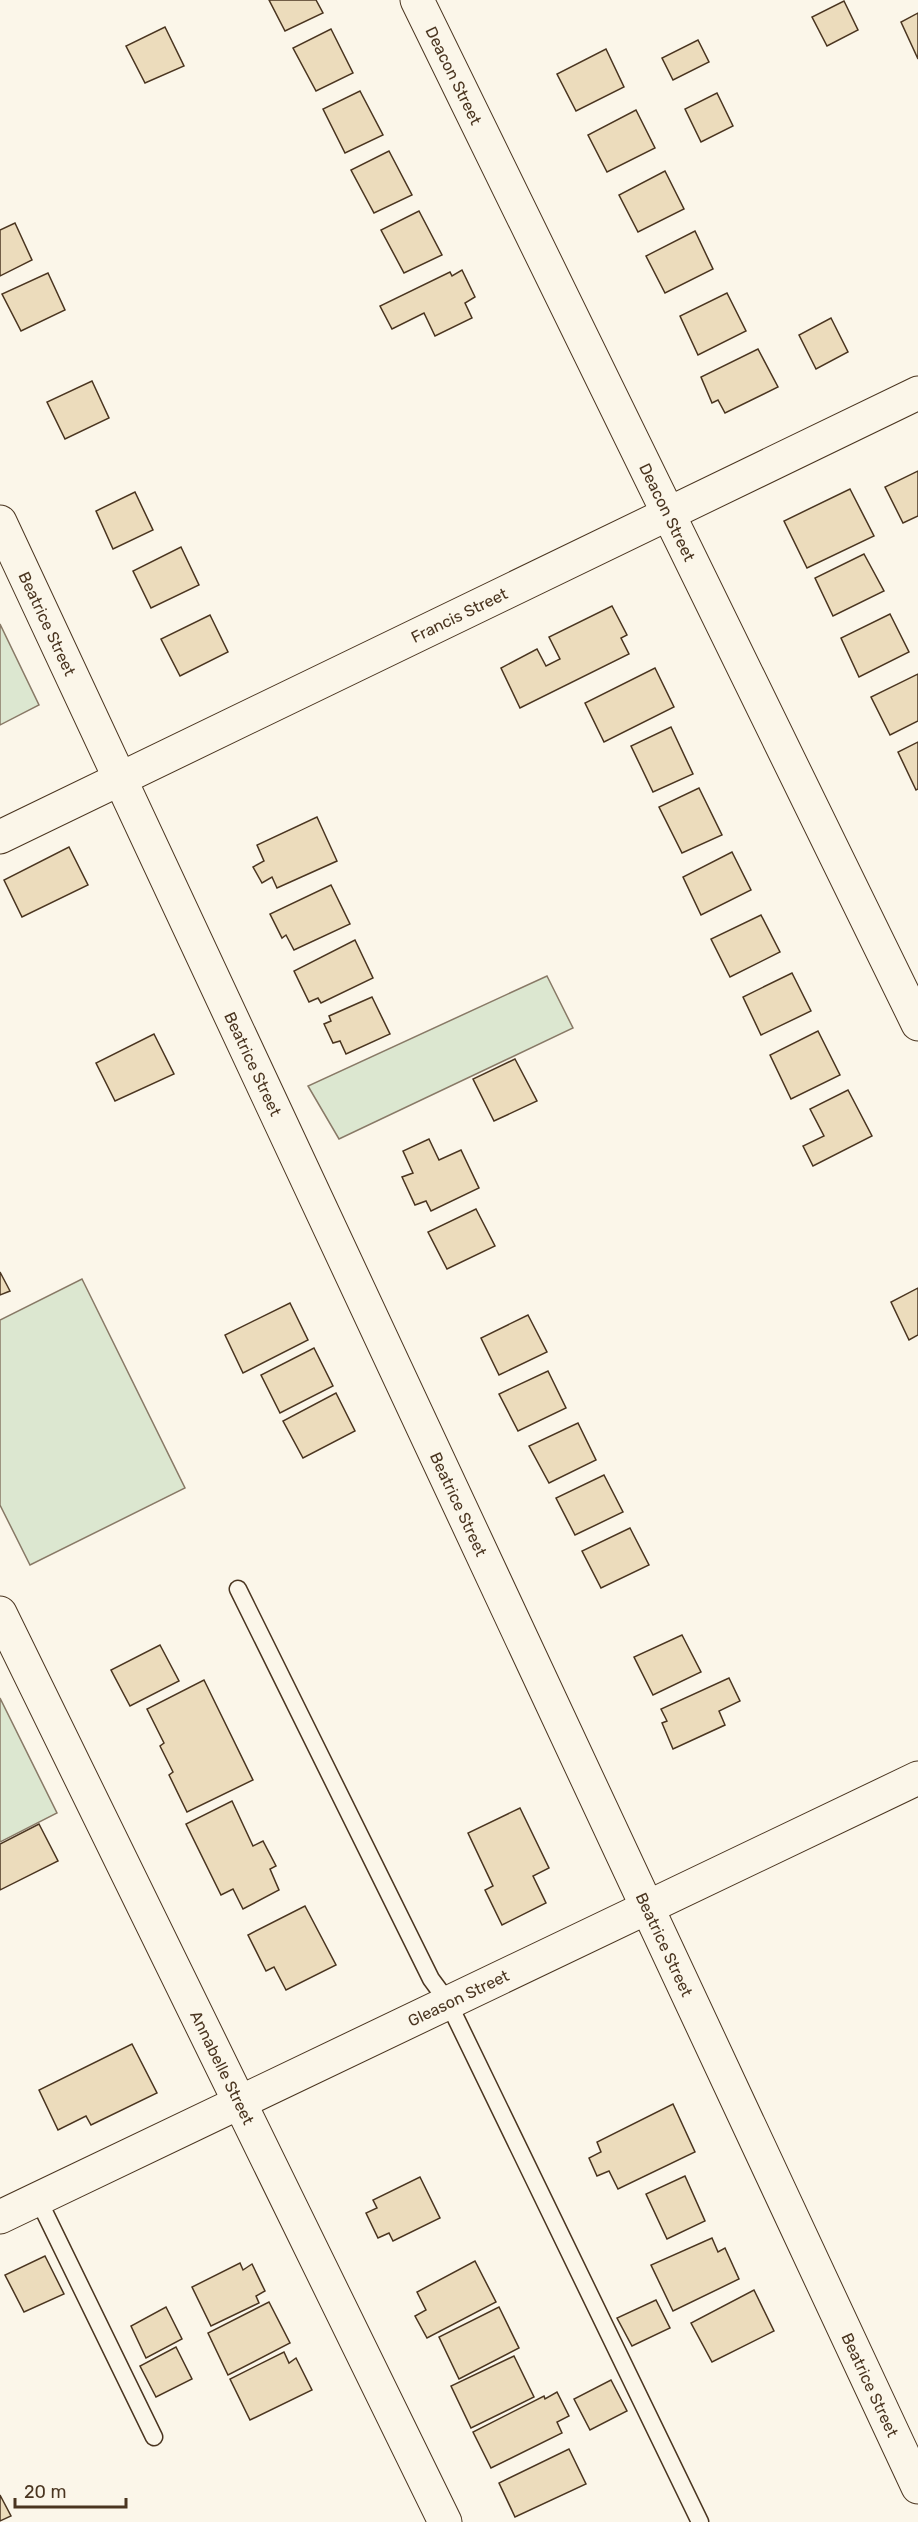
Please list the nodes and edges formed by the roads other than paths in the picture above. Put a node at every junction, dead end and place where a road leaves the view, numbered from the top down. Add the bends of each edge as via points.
1 (417, 0) edge
2 (918, 393) edge
3 (667, 514) junction
4 (0, 522) edge
5 (120, 779) junction
6 (0, 837) edge
7 (918, 1024) edge
8 (238, 1588) dead end
9 (0, 1613) edge
10 (918, 1778) edge
11 (648, 1909) junction
12 (448, 2002) junction
13 (239, 2102) junction
14 (38, 2199) junction
15 (0, 2217) edge
16 (154, 2437) dead end
17 (918, 2487) edge
18 (445, 2522) edge
19 (700, 2522) edge

1 - 3 street, Deacon Street
2 - 3 street, Francis Street
3 - 5 street, Francis Street
3 - 7 street, Deacon Street
4 - 5 street, Beatrice Street
5 - 6 street, Francis Street
5 - 11 street, Beatrice Street
8 - 12 lane via 431,1979
9 - 13 street, Annabelle Street
10 - 11 street, Gleason Street
11 - 12 street, Gleason Street
11 - 17 street, Beatrice Street
12 - 13 street, Gleason Street
12 - 19 lane
13 - 14 street, Gleason Street
13 - 18 street, Annabelle Street
14 - 15 street, Gleason Street
14 - 16 lane

